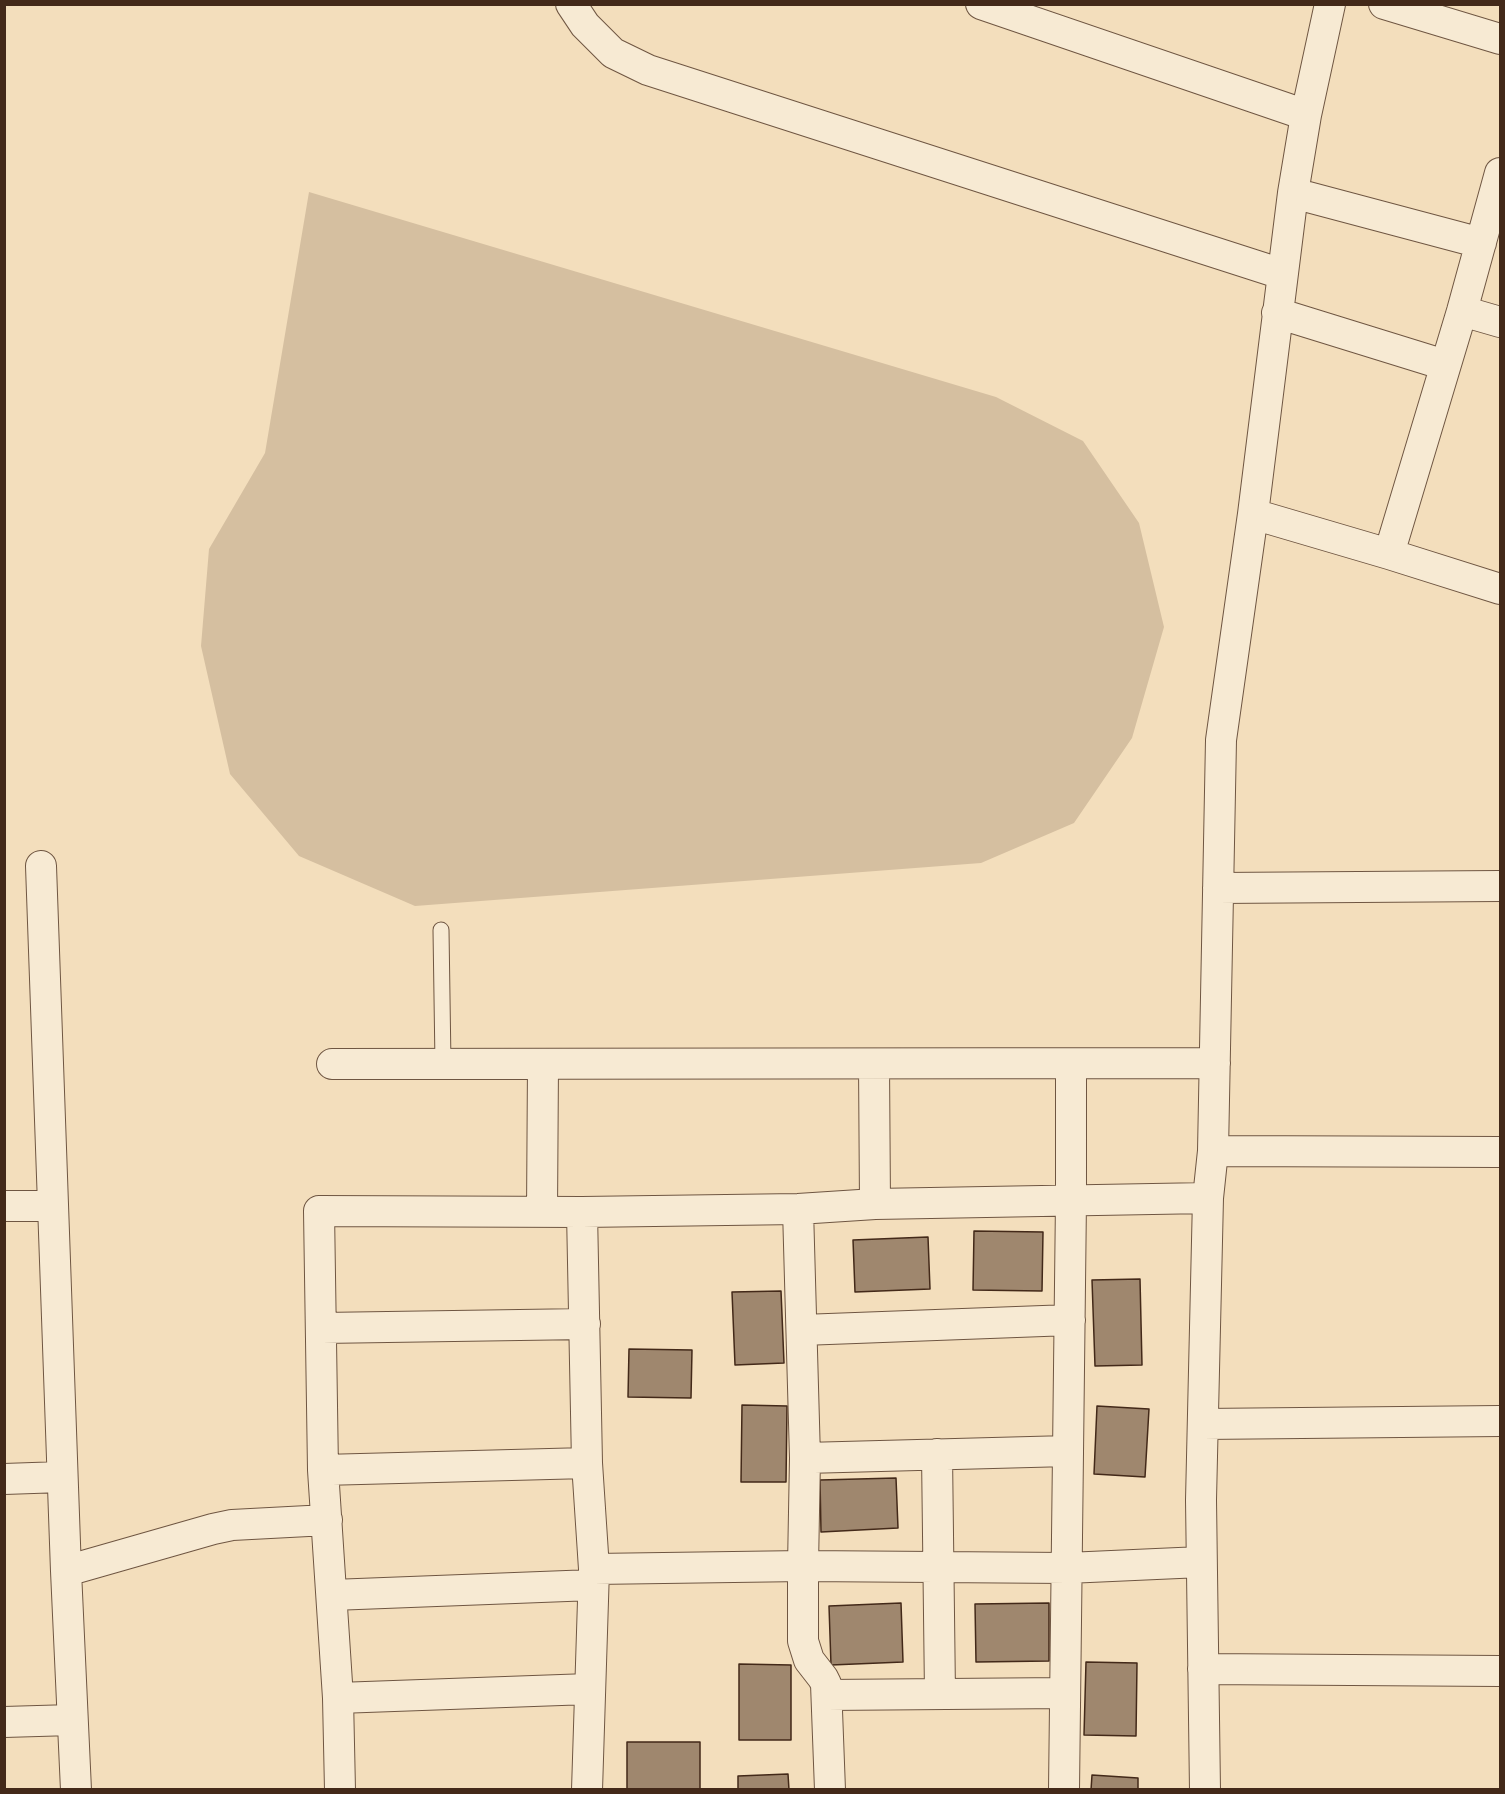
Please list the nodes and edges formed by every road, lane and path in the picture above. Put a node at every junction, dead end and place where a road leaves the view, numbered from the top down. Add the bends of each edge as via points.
1 (571, 4) edge
2 (981, 4) edge
3 (1330, 4) edge
4 (1384, 4) edge
5 (1500, 39) edge
6 (1306, 115) junction
7 (1500, 173) edge
8 (1293, 193) junction
9 (1481, 243) junction
10 (1282, 274) junction
11 (1462, 311) junction
12 (1277, 313) junction
13 (1500, 322) edge
14 (1446, 365) junction
15 (1253, 514) junction
16 (1389, 554) junction
17 (1500, 589) edge
18 (40, 866) dead end
19 (1500, 886) edge
20 (1218, 888) junction
21 (441, 930) dead end
22 (1215, 1063) junction
23 (332, 1064) dead end
24 (443, 1064) junction
25 (543, 1064) junction
26 (874, 1064) junction
27 (1071, 1064) junction
28 (1213, 1151) junction
29 (1500, 1152) edge
30 (1208, 1198) junction
31 (1071, 1200) junction
32 (875, 1204) junction
33 (4, 1206) edge
34 (52, 1206) junction
35 (798, 1209) junction
36 (542, 1212) junction
37 (582, 1212) junction
38 (1070, 1320) junction
39 (585, 1324) junction
40 (322, 1328) junction
41 (802, 1330) junction
42 (1500, 1421) edge
43 (1203, 1424) junction
44 (1068, 1450) junction
45 (937, 1454) junction
46 (805, 1458) junction
47 (587, 1463) junction
48 (323, 1470) junction
49 (62, 1477) junction
50 (4, 1479) edge
51 (327, 1520) junction
52 (1201, 1562) junction
53 (803, 1566) junction
54 (939, 1567) junction
55 (1067, 1568) junction
56 (66, 1571) junction
57 (594, 1577) junction
58 (332, 1595) junction
59 (1203, 1669) junction
60 (1500, 1671) edge
61 (589, 1689) junction
62 (1065, 1693) junction
63 (940, 1694) junction
64 (826, 1695) junction
65 (338, 1698) junction
66 (72, 1720) junction
67 (4, 1722) edge
68 (76, 1790) edge
69 (340, 1790) edge
70 (587, 1790) edge
71 (830, 1790) edge
72 (1064, 1790) edge
73 (1205, 1790) edge

1 - 10 street via 585,25 613,53 648,70
2 - 6 street
3 - 6 street
4 - 5 street
6 - 8 street
7 - 9 street
8 - 9 street
8 - 10 street
9 - 11 street
10 - 12 street
11 - 13 street
11 - 14 street
12 - 14 street
12 - 15 street
14 - 16 street
15 - 16 street
15 - 20 street via 1221,740
16 - 17 street
18 - 34 street
19 - 20 street
20 - 22 street
21 - 24 lane
22 - 27 street
22 - 28 street
23 - 24 street
24 - 25 street
25 - 26 street
25 - 36 street
26 - 27 street
26 - 32 street
27 - 31 street
28 - 29 street
28 - 30 street
30 - 31 street
30 - 43 street
31 - 32 street
31 - 38 street
32 - 35 street
33 - 34 street
34 - 49 street
35 - 37 street
35 - 41 street
36 - 37 street
36 - 40 street via 319,1211
37 - 39 street
38 - 41 street
38 - 44 street
39 - 40 street
39 - 47 street
40 - 48 street
41 - 46 street
42 - 43 street
43 - 52 street
44 - 45 street
44 - 55 street
45 - 46 street
45 - 54 street
46 - 53 street
47 - 48 street
47 - 57 street
48 - 51 street
49 - 50 street
49 - 56 street
51 - 56 street via 232,1525
51 - 58 street
52 - 55 street
52 - 59 street
53 - 54 street
53 - 57 street
53 - 64 street via 803,1641 809,1660 823,1677
54 - 55 street
54 - 63 street
55 - 62 street
56 - 66 street
57 - 58 street
57 - 61 street
58 - 65 street
59 - 60 street
59 - 73 street
61 - 65 street
61 - 70 street
62 - 63 street
62 - 72 street
63 - 64 street
64 - 71 street
65 - 69 street
66 - 67 street
66 - 68 street

